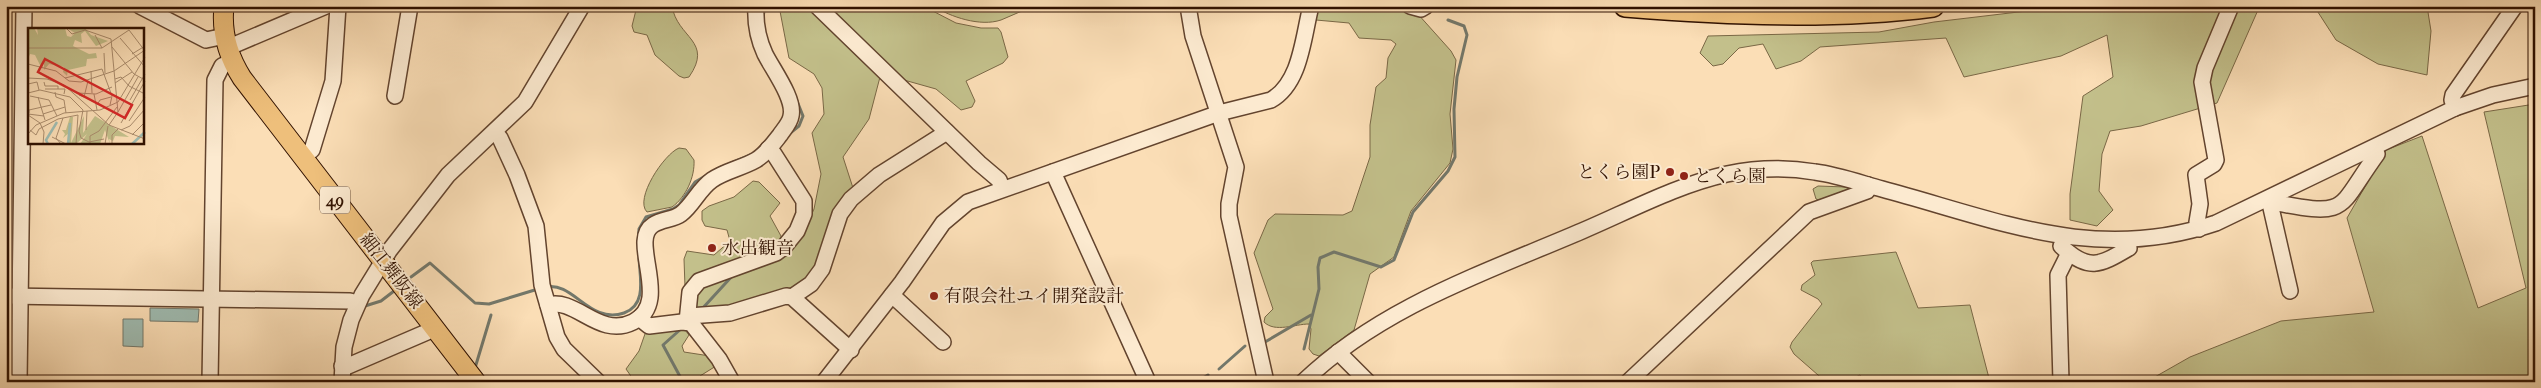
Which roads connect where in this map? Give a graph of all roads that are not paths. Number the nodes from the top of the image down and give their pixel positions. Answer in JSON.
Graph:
{"nodes":[{"id":1,"x":24,"y":6,"type":"edge"},
{"id":2,"x":141,"y":6,"type":"edge"},
{"id":3,"x":224,"y":6,"type":"edge"},
{"id":4,"x":326,"y":6,"type":"edge"},
{"id":5,"x":338,"y":6,"type":"edge"},
{"id":6,"x":410,"y":6,"type":"edge"},
{"id":7,"x":582,"y":6,"type":"edge"},
{"id":8,"x":756,"y":6,"type":"edge"},
{"id":9,"x":817,"y":6,"type":"edge"},
{"id":10,"x":1188,"y":6,"type":"edge"},
{"id":11,"x":1311,"y":6,"type":"edge"},
{"id":12,"x":1410,"y":6,"type":"edge"},
{"id":13,"x":1426,"y":6,"type":"edge"},
{"id":14,"x":1625,"y":6,"type":"edge"},
{"id":15,"x":1933,"y":6,"type":"edge"},
{"id":16,"x":2231,"y":6,"type":"edge"},
{"id":17,"x":2515,"y":6,"type":"edge"},
{"id":18,"x":228,"y":48,"type":"junction"},
{"id":19,"x":2535,"y":86,"type":"edge"},
{"id":20,"x":395,"y":96,"type":"dead end"},
{"id":21,"x":2456,"y":108,"type":"junction"},
{"id":22,"x":1219,"y":113,"type":"junction"},
{"id":23,"x":495,"y":132,"type":"junction"},
{"id":24,"x":947,"y":132,"type":"junction"},
{"id":25,"x":2374,"y":148,"type":"junction"},
{"id":26,"x":768,"y":149,"type":"junction"},
{"id":27,"x":302,"y":157,"type":"junction"},
{"id":28,"x":1053,"y":172,"type":"junction"},
{"id":29,"x":1868,"y":185,"type":"junction"},
{"id":30,"x":1002,"y":188,"type":"junction"},
{"id":31,"x":2271,"y":202,"type":"junction"},
{"id":32,"x":2199,"y":229,"type":"junction"},
{"id":33,"x":2059,"y":236,"type":"junction"},
{"id":34,"x":2128,"y":241,"type":"junction"},
{"id":35,"x":2069,"y":253,"type":"junction"},
{"id":36,"x":383,"y":262,"type":"junction"},
{"id":37,"x":2290,"y":291,"type":"dead end"},
{"id":38,"x":892,"y":295,"type":"junction"},
{"id":39,"x":13,"y":296,"type":"edge"},
{"id":40,"x":792,"y":297,"type":"junction"},
{"id":41,"x":212,"y":299,"type":"junction"},
{"id":42,"x":357,"y":304,"type":"junction"},
{"id":43,"x":548,"y":305,"type":"junction"},
{"id":44,"x":639,"y":318,"type":"junction"},
{"id":45,"x":688,"y":319,"type":"junction"},
{"id":46,"x":434,"y":327,"type":"junction"},
{"id":47,"x":943,"y":342,"type":"dead end"},
{"id":48,"x":851,"y":350,"type":"junction"},
{"id":49,"x":1338,"y":352,"type":"junction"},
{"id":50,"x":342,"y":366,"type":"junction"},
{"id":51,"x":834,"y":378,"type":"edge"},
{"id":52,"x":1358,"y":378,"type":"edge"},
{"id":53,"x":19,"y":382,"type":"edge"},
{"id":54,"x":210,"y":382,"type":"edge"},
{"id":55,"x":342,"y":382,"type":"edge"},
{"id":56,"x":476,"y":382,"type":"edge"},
{"id":57,"x":598,"y":382,"type":"edge"},
{"id":58,"x":732,"y":382,"type":"edge"},
{"id":59,"x":1148,"y":382,"type":"edge"},
{"id":60,"x":1266,"y":382,"type":"edge"},
{"id":61,"x":1303,"y":382,"type":"edge"},
{"id":62,"x":1628,"y":382,"type":"edge"},
{"id":63,"x":2061,"y":382,"type":"edge"}],
"edges":[{"from":1,"to":39,"type":"street"},
{"from":2,"to":18,"type":"street"},
{"from":3,"to":18,"type":"main road","name":"細江舞阪線","number":"49"},
{"from":4,"to":18,"type":"street"},
{"from":5,"to":27,"type":"street"},
{"from":6,"to":20,"type":"street"},
{"from":7,"to":23,"type":"street"},
{"from":8,"to":26,"type":"street"},
{"from":9,"to":24,"type":"street"},
{"from":10,"to":22,"type":"street"},
{"from":11,"to":22,"type":"street"},
{"from":12,"to":13,"type":"street"},
{"from":14,"to":15,"type":"highway"},
{"from":16,"to":32,"type":"street"},
{"from":17,"to":21,"type":"street"},
{"from":18,"to":27,"type":"main road","name":"細江舞阪線","number":"49"},
{"from":18,"to":41,"type":"street"},
{"from":19,"to":21,"type":"street"},
{"from":21,"to":25,"type":"street"},
{"from":22,"to":28,"type":"street"},
{"from":22,"to":60,"type":"street"},
{"from":23,"to":36,"type":"street"},
{"from":23,"to":43,"type":"street"},
{"from":24,"to":30,"type":"street"},
{"from":24,"to":40,"type":"street"},
{"from":25,"to":31,"type":"street"},
{"from":25,"to":31,"type":"street"},
{"from":26,"to":44,"type":"street"},
{"from":26,"to":45,"type":"street"},
{"from":27,"to":36,"type":"main road","name":"細江舞阪線","number":"49"},
{"from":28,"to":30,"type":"street"},
{"from":28,"to":59,"type":"street"},
{"from":29,"to":33,"type":"street"},
{"from":29,"to":49,"type":"street"},
{"from":29,"to":62,"type":"street"},
{"from":30,"to":38,"type":"street"},
{"from":31,"to":32,"type":"street"},
{"from":31,"to":37,"type":"street"},
{"from":32,"to":34,"type":"street"},
{"from":33,"to":34,"type":"street"},
{"from":33,"to":35,"type":"street"},
{"from":34,"to":35,"type":"street"},
{"from":35,"to":63,"type":"street"},
{"from":36,"to":42,"type":"street"},
{"from":36,"to":46,"type":"main road","name":"細江舞阪線","number":"49"},
{"from":38,"to":47,"type":"street"},
{"from":38,"to":48,"type":"street"},
{"from":39,"to":41,"type":"street"},
{"from":39,"to":53,"type":"street"},
{"from":40,"to":45,"type":"street"},
{"from":40,"to":48,"type":"street"},
{"from":41,"to":42,"type":"street"},
{"from":41,"to":54,"type":"street"},
{"from":42,"to":50,"type":"street"},
{"from":43,"to":44,"type":"street"},
{"from":43,"to":57,"type":"street"},
{"from":44,"to":45,"type":"street"},
{"from":45,"to":58,"type":"street"},
{"from":46,"to":50,"type":"street"},
{"from":46,"to":56,"type":"main road","name":"細江舞阪線","number":"49"},
{"from":48,"to":51,"type":"street"},
{"from":49,"to":52,"type":"street"},
{"from":49,"to":61,"type":"street"},
{"from":50,"to":55,"type":"street"}]}
